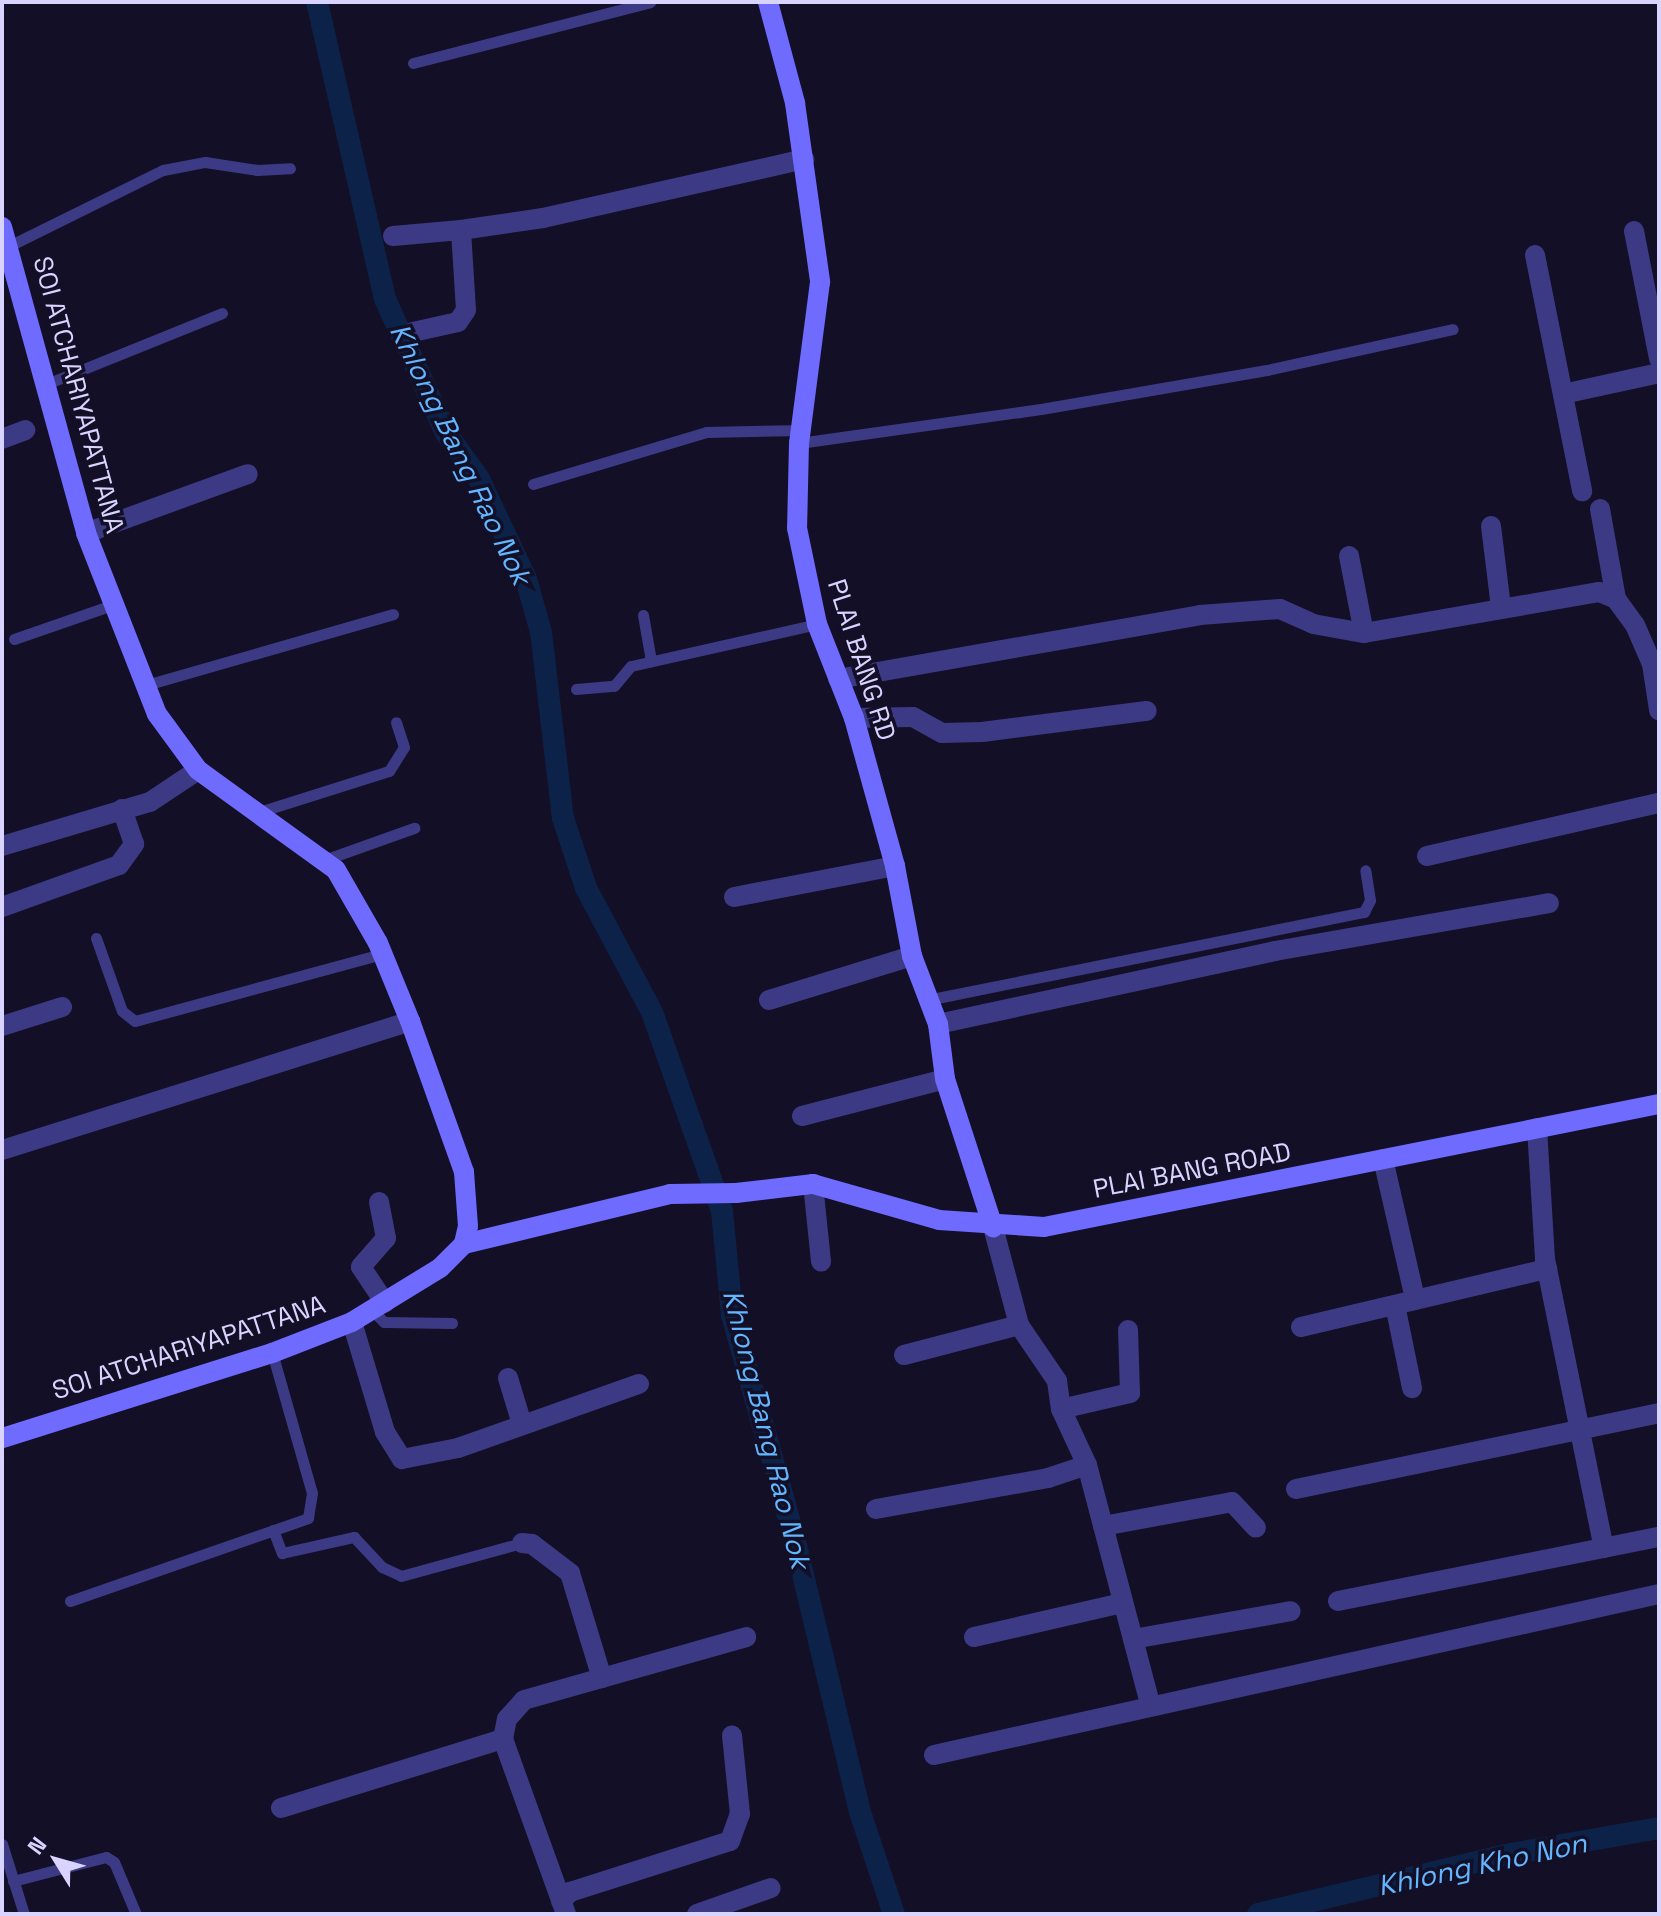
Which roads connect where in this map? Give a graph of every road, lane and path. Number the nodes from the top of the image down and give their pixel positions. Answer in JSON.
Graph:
{"nodes":[{"id":1,"x":650,"y":2,"type":"edge"},
{"id":2,"x":768,"y":2,"type":"edge"},
{"id":3,"x":413,"y":63,"type":"dead end"},
{"id":4,"x":804,"y":159,"type":"junction"},
{"id":5,"x":290,"y":168,"type":"dead end"},
{"id":6,"x":461,"y":230,"type":"junction"},
{"id":7,"x":1634,"y":231,"type":"dead end"},
{"id":8,"x":5,"y":236,"type":"edge"},
{"id":9,"x":393,"y":236,"type":"dead end"},
{"id":10,"x":1535,"y":255,"type":"dead end"},
{"id":11,"x":222,"y":313,"type":"dead end"},
{"id":12,"x":1453,"y":329,"type":"dead end"},
{"id":13,"x":413,"y":332,"type":"dead end"},
{"id":14,"x":1659,"y":359,"type":"edge"},
{"id":15,"x":1659,"y":373,"type":"edge"},
{"id":16,"x":44,"y":385,"type":"junction"},
{"id":17,"x":1563,"y":394,"type":"junction"},
{"id":18,"x":25,"y":430,"type":"dead end"},
{"id":19,"x":801,"y":437,"type":"junction"},
{"id":20,"x":2,"y":439,"type":"edge"},
{"id":21,"x":248,"y":474,"type":"dead end"},
{"id":22,"x":533,"y":484,"type":"dead end"},
{"id":23,"x":1582,"y":491,"type":"dead end"},
{"id":24,"x":1600,"y":509,"type":"dead end"},
{"id":25,"x":1491,"y":526,"type":"dead end"},
{"id":26,"x":86,"y":533,"type":"junction"},
{"id":27,"x":1349,"y":556,"type":"dead end"},
{"id":28,"x":1616,"y":599,"type":"junction"},
{"id":29,"x":115,"y":604,"type":"junction"},
{"id":30,"x":1501,"y":608,"type":"junction"},
{"id":31,"x":393,"y":614,"type":"dead end"},
{"id":32,"x":643,"y":615,"type":"dead end"},
{"id":33,"x":817,"y":624,"type":"junction"},
{"id":34,"x":1364,"y":633,"type":"junction"},
{"id":35,"x":14,"y":639,"type":"dead end"},
{"id":36,"x":651,"y":661,"type":"junction"},
{"id":37,"x":838,"y":679,"type":"junction"},
{"id":38,"x":146,"y":685,"type":"junction"},
{"id":39,"x":1657,"y":687,"type":"edge"},
{"id":40,"x":576,"y":689,"type":"dead end"},
{"id":41,"x":1659,"y":710,"type":"edge"},
{"id":42,"x":1147,"y":711,"type":"dead end"},
{"id":43,"x":854,"y":718,"type":"junction"},
{"id":44,"x":396,"y":722,"type":"dead end"},
{"id":45,"x":198,"y":770,"type":"junction"},
{"id":46,"x":1659,"y":803,"type":"edge"},
{"id":47,"x":122,"y":809,"type":"junction"},
{"id":48,"x":259,"y":812,"type":"junction"},
{"id":49,"x":414,"y":828,"type":"dead end"},
{"id":50,"x":2,"y":846,"type":"edge"},
{"id":51,"x":1427,"y":856,"type":"dead end"},
{"id":52,"x":324,"y":860,"type":"junction"},
{"id":53,"x":895,"y":866,"type":"junction"},
{"id":54,"x":1365,"y":870,"type":"dead end"},
{"id":55,"x":734,"y":897,"type":"dead end"},
{"id":56,"x":1549,"y":903,"type":"dead end"},
{"id":57,"x":2,"y":907,"type":"edge"},
{"id":58,"x":96,"y":938,"type":"dead end"},
{"id":59,"x":382,"y":954,"type":"junction"},
{"id":60,"x":912,"y":956,"type":"junction"},
{"id":61,"x":932,"y":999,"type":"junction"},
{"id":62,"x":769,"y":1000,"type":"dead end"},
{"id":63,"x":62,"y":1007,"type":"dead end"},
{"id":64,"x":410,"y":1021,"type":"junction"},
{"id":65,"x":938,"y":1024,"type":"junction"},
{"id":66,"x":2,"y":1026,"type":"edge"},
{"id":67,"x":945,"y":1079,"type":"junction"},
{"id":68,"x":1659,"y":1104,"type":"edge"},
{"id":69,"x":802,"y":1116,"type":"dead end"},
{"id":70,"x":1537,"y":1128,"type":"junction"},
{"id":71,"x":2,"y":1150,"type":"edge"},
{"id":72,"x":1383,"y":1159,"type":"junction"},
{"id":73,"x":813,"y":1184,"type":"junction"},
{"id":74,"x":379,"y":1202,"type":"dead end"},
{"id":75,"x":993,"y":1227,"type":"junction"},
{"id":76,"x":464,"y":1244,"type":"junction"},
{"id":77,"x":821,"y":1262,"type":"dead end"},
{"id":78,"x":1547,"y":1269,"type":"junction"},
{"id":79,"x":1415,"y":1299,"type":"junction"},
{"id":80,"x":1395,"y":1305,"type":"junction"},
{"id":81,"x":379,"y":1306,"type":"junction"},
{"id":82,"x":352,"y":1322,"type":"junction"},
{"id":83,"x":452,"y":1323,"type":"dead end"},
{"id":84,"x":1019,"y":1325,"type":"junction"},
{"id":85,"x":1301,"y":1327,"type":"dead end"},
{"id":86,"x":1128,"y":1330,"type":"dead end"},
{"id":87,"x":272,"y":1353,"type":"junction"},
{"id":88,"x":904,"y":1355,"type":"dead end"},
{"id":89,"x":508,"y":1378,"type":"dead end"},
{"id":90,"x":639,"y":1384,"type":"dead end"},
{"id":91,"x":1412,"y":1388,"type":"dead end"},
{"id":92,"x":1061,"y":1409,"type":"junction"},
{"id":93,"x":1659,"y":1413,"type":"edge"},
{"id":94,"x":522,"y":1424,"type":"junction"},
{"id":95,"x":1580,"y":1428,"type":"junction"},
{"id":96,"x":2,"y":1438,"type":"edge"},
{"id":97,"x":1087,"y":1465,"type":"junction"},
{"id":98,"x":1296,"y":1489,"type":"dead end"},
{"id":99,"x":876,"y":1509,"type":"dead end"},
{"id":100,"x":1103,"y":1526,"type":"junction"},
{"id":101,"x":1256,"y":1528,"type":"dead end"},
{"id":102,"x":273,"y":1530,"type":"junction"},
{"id":103,"x":1659,"y":1537,"type":"edge"},
{"id":104,"x":522,"y":1543,"type":"joint"},
{"id":105,"x":1604,"y":1548,"type":"junction"},
{"id":106,"x":1659,"y":1594,"type":"edge"},
{"id":107,"x":70,"y":1601,"type":"dead end"},
{"id":108,"x":1338,"y":1601,"type":"dead end"},
{"id":109,"x":1123,"y":1603,"type":"junction"},
{"id":110,"x":1291,"y":1611,"type":"dead end"},
{"id":111,"x":746,"y":1637,"type":"dead end"},
{"id":112,"x":974,"y":1637,"type":"dead end"},
{"id":113,"x":1133,"y":1639,"type":"junction"},
{"id":114,"x":602,"y":1678,"type":"junction"},
{"id":115,"x":1150,"y":1703,"type":"junction"},
{"id":116,"x":732,"y":1735,"type":"dead end"},
{"id":117,"x":503,"y":1739,"type":"junction"},
{"id":118,"x":934,"y":1755,"type":"dead end"},
{"id":119,"x":281,"y":1808,"type":"dead end"},
{"id":120,"x":2,"y":1844,"type":"edge"},
{"id":121,"x":13,"y":1881,"type":"junction"},
{"id":122,"x":771,"y":1888,"type":"dead end"},
{"id":123,"x":563,"y":1908,"type":"edge"},
{"id":124,"x":24,"y":1914,"type":"edge"},
{"id":125,"x":136,"y":1914,"type":"edge"},
{"id":126,"x":697,"y":1914,"type":"edge"}],
"edges":[{"from":1,"to":3,"type":"lane"},
{"from":2,"to":4,"type":"street","name":"PLAI BANG RD"},
{"from":4,"to":6,"type":"street"},
{"from":4,"to":19,"type":"street","name":"PLAI BANG RD"},
{"from":5,"to":8,"type":"lane"},
{"from":6,"to":9,"type":"street"},
{"from":6,"to":13,"type":"street"},
{"from":7,"to":14,"type":"street"},
{"from":8,"to":16,"type":"street","name":"SOI ATCHARIYAPATTANA"},
{"from":10,"to":17,"type":"street"},
{"from":11,"to":16,"type":"lane"},
{"from":12,"to":19,"type":"lane"},
{"from":15,"to":17,"type":"street"},
{"from":16,"to":26,"type":"street","name":"SOI ATCHARIYAPATTANA"},
{"from":17,"to":23,"type":"street"},
{"from":18,"to":20,"type":"street"},
{"from":19,"to":22,"type":"lane"},
{"from":19,"to":33,"type":"street","name":"PLAI BANG RD"},
{"from":21,"to":26,"type":"street"},
{"from":24,"to":28,"type":"street"},
{"from":25,"to":30,"type":"street"},
{"from":26,"to":29,"type":"street","name":"SOI ATCHARIYAPATTANA"},
{"from":27,"to":34,"type":"street"},
{"from":28,"to":30,"type":"street"},
{"from":28,"to":39,"type":"street"},
{"from":29,"to":35,"type":"lane"},
{"from":29,"to":38,"type":"street","name":"SOI ATCHARIYAPATTANA"},
{"from":30,"to":34,"type":"street"},
{"from":31,"to":38,"type":"lane"},
{"from":32,"to":36,"type":"lane"},
{"from":33,"to":36,"type":"lane"},
{"from":33,"to":37,"type":"street","name":"PLAI BANG RD"},
{"from":34,"to":37,"type":"street"},
{"from":36,"to":40,"type":"lane"},
{"from":37,"to":43,"type":"street","name":"PLAI BANG RD"},
{"from":38,"to":45,"type":"street","name":"SOI ATCHARIYAPATTANA"},
{"from":39,"to":41,"type":"street"},
{"from":42,"to":43,"type":"street"},
{"from":43,"to":53,"type":"street","name":"PLAI BANG RD"},
{"from":44,"to":48,"type":"lane"},
{"from":45,"to":47,"type":"street"},
{"from":45,"to":48,"type":"street","name":"SOI ATCHARIYAPATTANA"},
{"from":46,"to":51,"type":"street"},
{"from":47,"to":50,"type":"street"},
{"from":47,"to":57,"type":"street"},
{"from":48,"to":52,"type":"street","name":"SOI ATCHARIYAPATTANA"},
{"from":49,"to":52,"type":"lane"},
{"from":52,"to":59,"type":"street","name":"SOI ATCHARIYAPATTANA"},
{"from":53,"to":55,"type":"street"},
{"from":53,"to":60,"type":"street","name":"PLAI BANG RD"},
{"from":54,"to":61,"type":"lane"},
{"from":56,"to":65,"type":"street"},
{"from":58,"to":59,"type":"lane"},
{"from":59,"to":64,"type":"street","name":"SOI ATCHARIYAPATTANA"},
{"from":60,"to":61,"type":"street","name":"PLAI BANG RD"},
{"from":60,"to":62,"type":"street"},
{"from":61,"to":65,"type":"street","name":"PLAI BANG RD"},
{"from":63,"to":66,"type":"street"},
{"from":64,"to":71,"type":"street"},
{"from":64,"to":76,"type":"street","name":"SOI ATCHARIYAPATTANA"},
{"from":65,"to":67,"type":"street","name":"PLAI BANG RD"},
{"from":67,"to":69,"type":"street"},
{"from":67,"to":75,"type":"street","name":"PLAI BANG RD"},
{"from":68,"to":70,"type":"street","name":"PLAI BANG ROAD"},
{"from":70,"to":72,"type":"street","name":"PLAI BANG ROAD"},
{"from":70,"to":78,"type":"street"},
{"from":72,"to":75,"type":"street","name":"PLAI BANG ROAD"},
{"from":72,"to":79,"type":"street"},
{"from":73,"to":75,"type":"street","name":"PLAI BANG ROAD"},
{"from":73,"to":76,"type":"street","name":"PLAI BANG ROAD"},
{"from":73,"to":77,"type":"street"},
{"from":74,"to":81,"type":"street"},
{"from":75,"to":84,"type":"street"},
{"from":76,"to":81,"type":"street","name":"SOI ATCHARIYAPATTANA"},
{"from":78,"to":79,"type":"street"},
{"from":78,"to":95,"type":"street"},
{"from":79,"to":80,"type":"street"},
{"from":80,"to":85,"type":"street"},
{"from":80,"to":91,"type":"street"},
{"from":81,"to":82,"type":"street","name":"SOI ATCHARIYAPATTANA"},
{"from":81,"to":83,"type":"lane"},
{"from":82,"to":87,"type":"street","name":"SOI ATCHARIYAPATTANA"},
{"from":82,"to":94,"type":"street"},
{"from":84,"to":88,"type":"street"},
{"from":84,"to":92,"type":"street"},
{"from":86,"to":92,"type":"street"},
{"from":87,"to":96,"type":"street","name":"SOI ATCHARIYAPATTANA"},
{"from":87,"to":102,"type":"lane"},
{"from":89,"to":94,"type":"street"},
{"from":90,"to":94,"type":"street"},
{"from":92,"to":97,"type":"street"},
{"from":93,"to":95,"type":"street"},
{"from":95,"to":98,"type":"street"},
{"from":95,"to":105,"type":"street"},
{"from":97,"to":99,"type":"street"},
{"from":97,"to":100,"type":"street"},
{"from":100,"to":101,"type":"street"},
{"from":100,"to":109,"type":"street"},
{"from":102,"to":104,"type":"lane"},
{"from":102,"to":107,"type":"lane"},
{"from":103,"to":105,"type":"street"},
{"from":104,"to":114,"type":"street"},
{"from":105,"to":108,"type":"street"},
{"from":106,"to":115,"type":"street"},
{"from":109,"to":112,"type":"street"},
{"from":109,"to":113,"type":"street"},
{"from":110,"to":113,"type":"street"},
{"from":111,"to":114,"type":"street"},
{"from":113,"to":115,"type":"street"},
{"from":114,"to":117,"type":"street"},
{"from":115,"to":118,"type":"street"},
{"from":116,"to":123,"type":"street"},
{"from":117,"to":119,"type":"street"},
{"from":117,"to":123,"type":"street"},
{"from":120,"to":121,"type":"lane"},
{"from":121,"to":124,"type":"lane"},
{"from":121,"to":125,"type":"lane"},
{"from":122,"to":126,"type":"street"}]}
